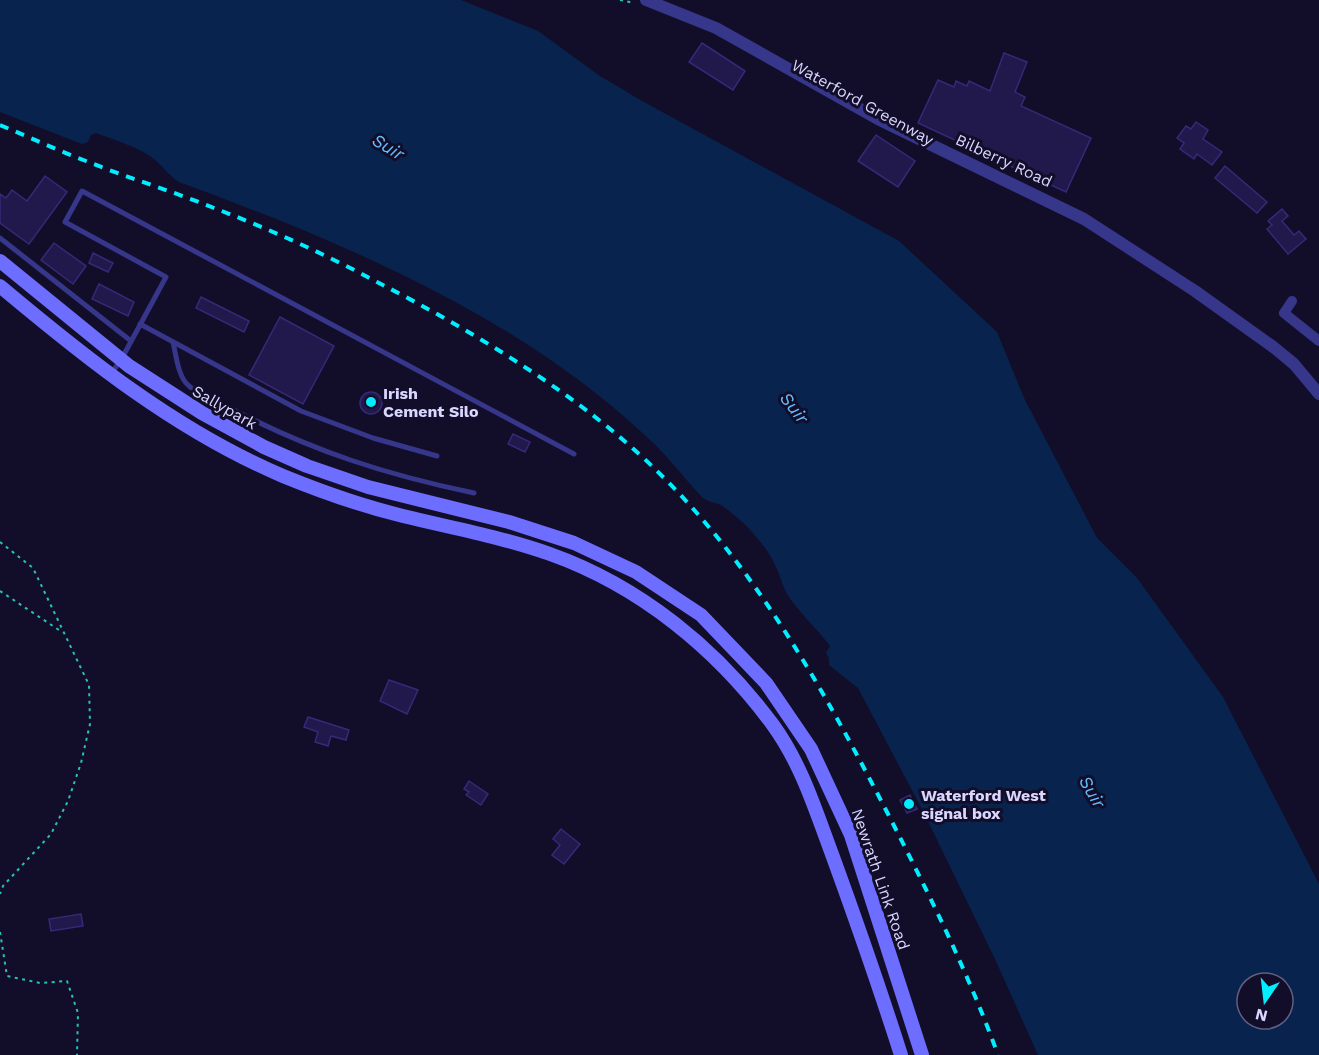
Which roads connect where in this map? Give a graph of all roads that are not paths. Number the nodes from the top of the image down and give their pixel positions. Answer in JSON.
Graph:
{"nodes":[{"id":1,"x":645,"y":3,"type":"edge"},
{"id":2,"x":0,"y":238,"type":"edge"},
{"id":3,"x":0,"y":261,"type":"edge"},
{"id":4,"x":0,"y":286,"type":"edge"},
{"id":5,"x":1292,"y":301,"type":"dead end"},
{"id":6,"x":140,"y":324,"type":"junction"},
{"id":7,"x":1319,"y":341,"type":"edge"},
{"id":8,"x":130,"y":342,"type":"junction"},
{"id":9,"x":173,"y":342,"type":"junction"},
{"id":10,"x":121,"y":360,"type":"junction"},
{"id":11,"x":110,"y":375,"type":"junction"},
{"id":12,"x":1319,"y":394,"type":"edge"},
{"id":13,"x":574,"y":454,"type":"dead end"},
{"id":14,"x":437,"y":456,"type":"dead end"},
{"id":15,"x":474,"y":493,"type":"dead end"},
{"id":16,"x":470,"y":513,"type":"joint"},
{"id":17,"x":901,"y":1055,"type":"edge"},
{"id":18,"x":922,"y":1055,"type":"edge"}],
"edges":[{"from":1,"to":12,"type":"street","name":"Bilberry Road"},
{"from":2,"to":8,"type":"lane"},
{"from":3,"to":10,"type":"main road","name":"Sallypark"},
{"from":4,"to":11,"type":"main road"},
{"from":5,"to":7,"type":"street"},
{"from":6,"to":8,"type":"lane"},
{"from":6,"to":9,"type":"lane"},
{"from":6,"to":13,"type":"lane"},
{"from":8,"to":10,"type":"lane"},
{"from":9,"to":14,"type":"lane"},
{"from":9,"to":15,"type":"lane"},
{"from":10,"to":11,"type":"lane"},
{"from":10,"to":16,"type":"main road","name":"Sallypark"},
{"from":11,"to":17,"type":"main road"},
{"from":16,"to":18,"type":"main road","name":"Newrath Link Road"}]}
